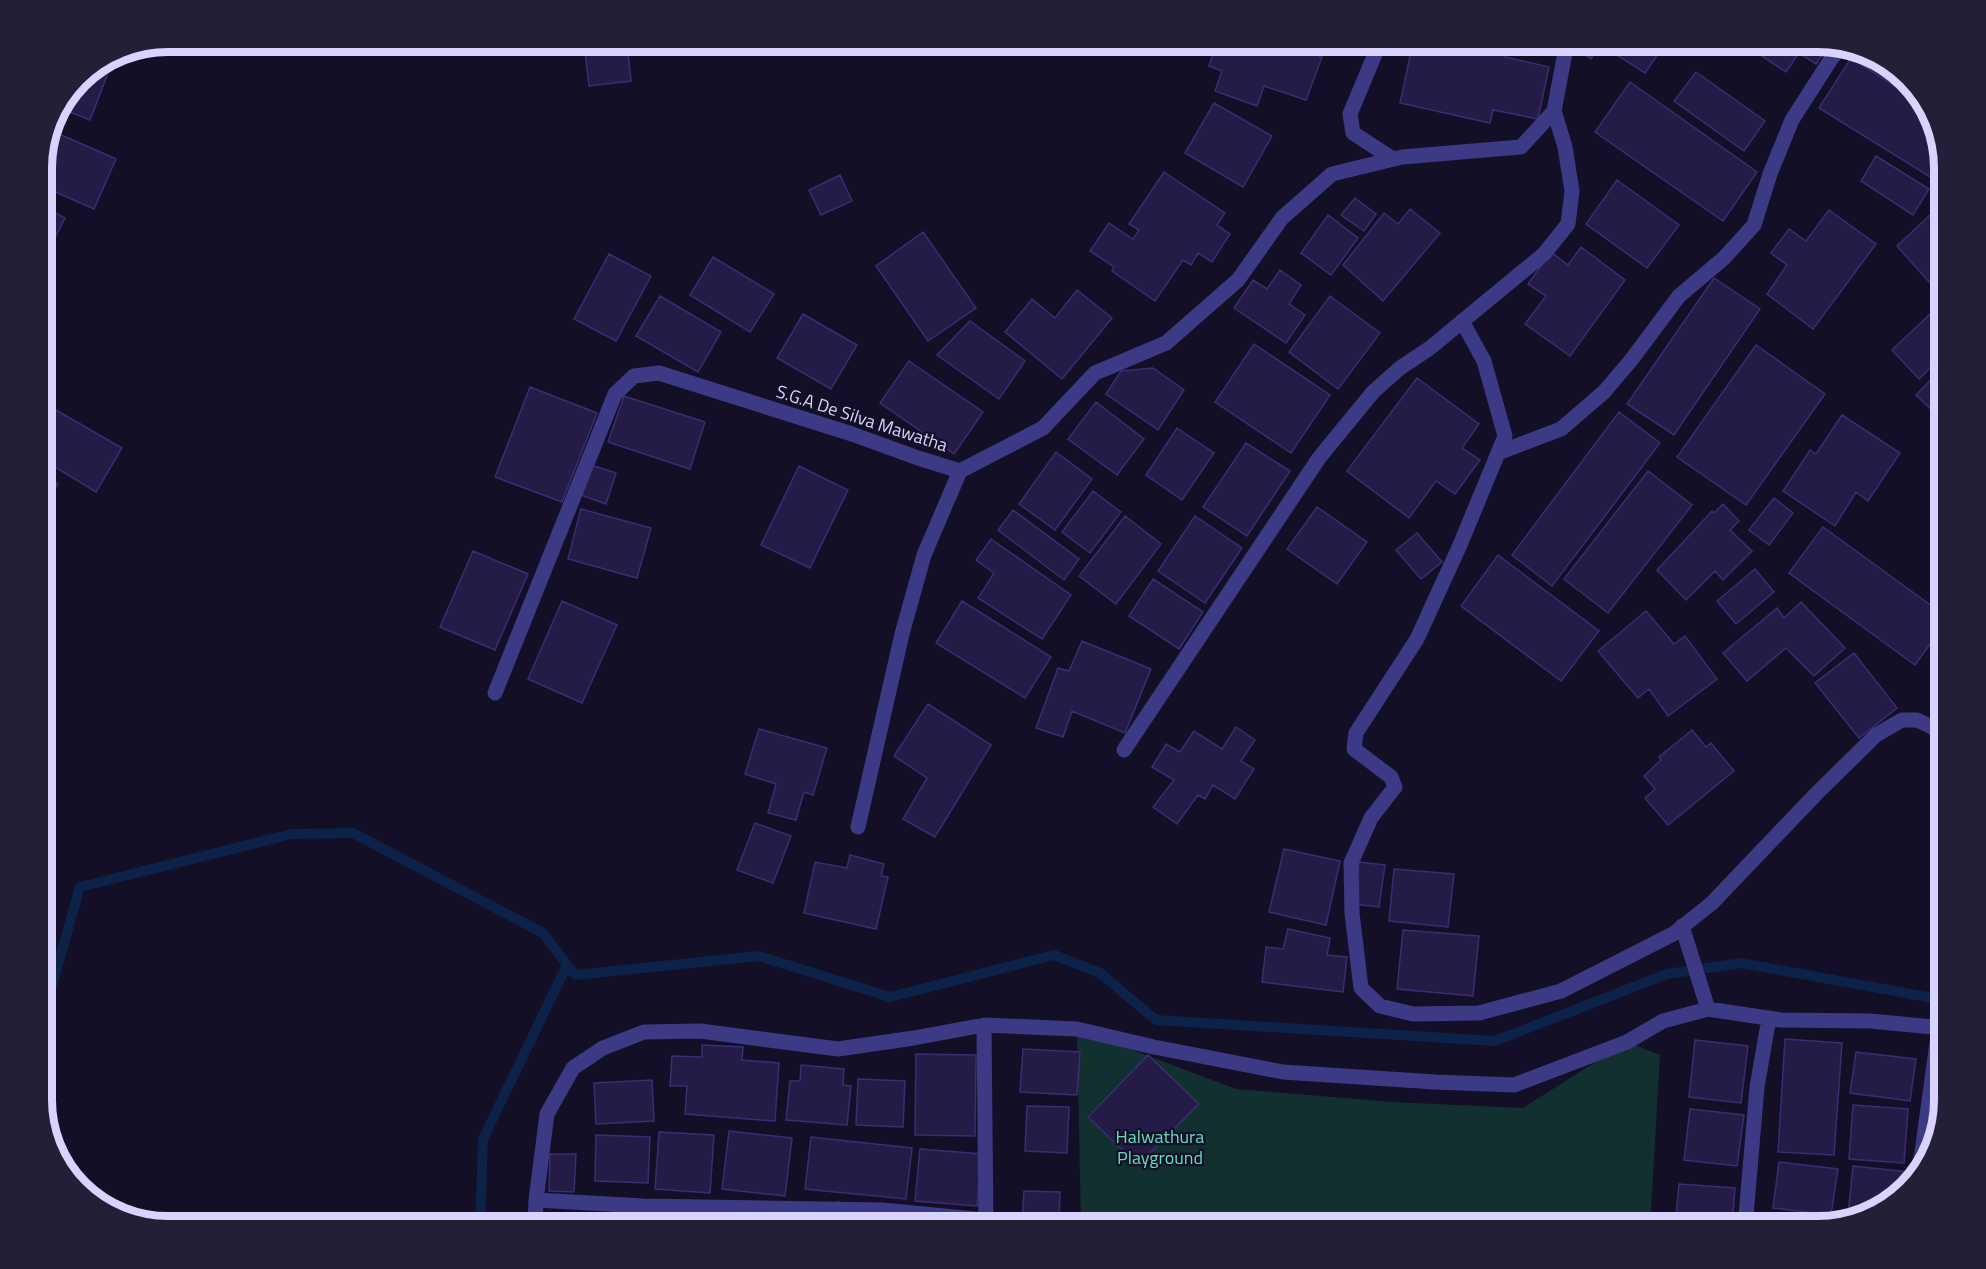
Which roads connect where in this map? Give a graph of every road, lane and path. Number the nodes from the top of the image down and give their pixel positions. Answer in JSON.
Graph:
{"nodes":[{"id":1,"x":1376,"y":52,"type":"edge"},
{"id":2,"x":1565,"y":52,"type":"edge"},
{"id":3,"x":1836,"y":54,"type":"edge"},
{"id":4,"x":1554,"y":111,"type":"junction"},
{"id":5,"x":1393,"y":159,"type":"junction"},
{"id":6,"x":1462,"y":321,"type":"junction"},
{"id":7,"x":1498,"y":453,"type":"junction"},
{"id":8,"x":960,"y":471,"type":"junction"},
{"id":9,"x":495,"y":693,"type":"dead end"},
{"id":10,"x":1934,"y":728,"type":"edge"},
{"id":11,"x":1124,"y":750,"type":"dead end"},
{"id":12,"x":858,"y":827,"type":"dead end"},
{"id":13,"x":1682,"y":926,"type":"junction"},
{"id":14,"x":1708,"y":1009,"type":"junction"},
{"id":15,"x":1769,"y":1018,"type":"junction"},
{"id":16,"x":984,"y":1025,"type":"junction"},
{"id":17,"x":1934,"y":1027,"type":"edge"},
{"id":18,"x":1934,"y":1074,"type":"edge"},
{"id":19,"x":1923,"y":1149,"type":"edge"},
{"id":20,"x":536,"y":1200,"type":"junction"},
{"id":21,"x":839,"y":1209,"type":"junction"},
{"id":22,"x":535,"y":1216,"type":"edge"},
{"id":23,"x":839,"y":1216,"type":"edge"},
{"id":24,"x":927,"y":1216,"type":"edge"},
{"id":25,"x":986,"y":1216,"type":"edge"},
{"id":26,"x":1746,"y":1216,"type":"edge"}],
"edges":[{"from":1,"to":5,"type":"street"},
{"from":2,"to":4,"type":"street"},
{"from":3,"to":7,"type":"street"},
{"from":4,"to":5,"type":"street","name":"S.G.A De Silva Mawatha"},
{"from":4,"to":6,"type":"street"},
{"from":5,"to":8,"type":"street","name":"S.G.A De Silva Mawatha"},
{"from":6,"to":7,"type":"street"},
{"from":6,"to":11,"type":"street"},
{"from":7,"to":13,"type":"street"},
{"from":8,"to":9,"type":"street","name":"S.G.A De Silva Mawatha"},
{"from":8,"to":12,"type":"street"},
{"from":10,"to":13,"type":"street"},
{"from":13,"to":14,"type":"street"},
{"from":14,"to":15,"type":"street"},
{"from":14,"to":16,"type":"street"},
{"from":15,"to":17,"type":"street"},
{"from":15,"to":26,"type":"street"},
{"from":16,"to":20,"type":"street"},
{"from":16,"to":25,"type":"street"},
{"from":18,"to":19,"type":"street"},
{"from":20,"to":21,"type":"street"},
{"from":20,"to":22,"type":"street"},
{"from":21,"to":23,"type":"street"},
{"from":21,"to":24,"type":"street"}]}
